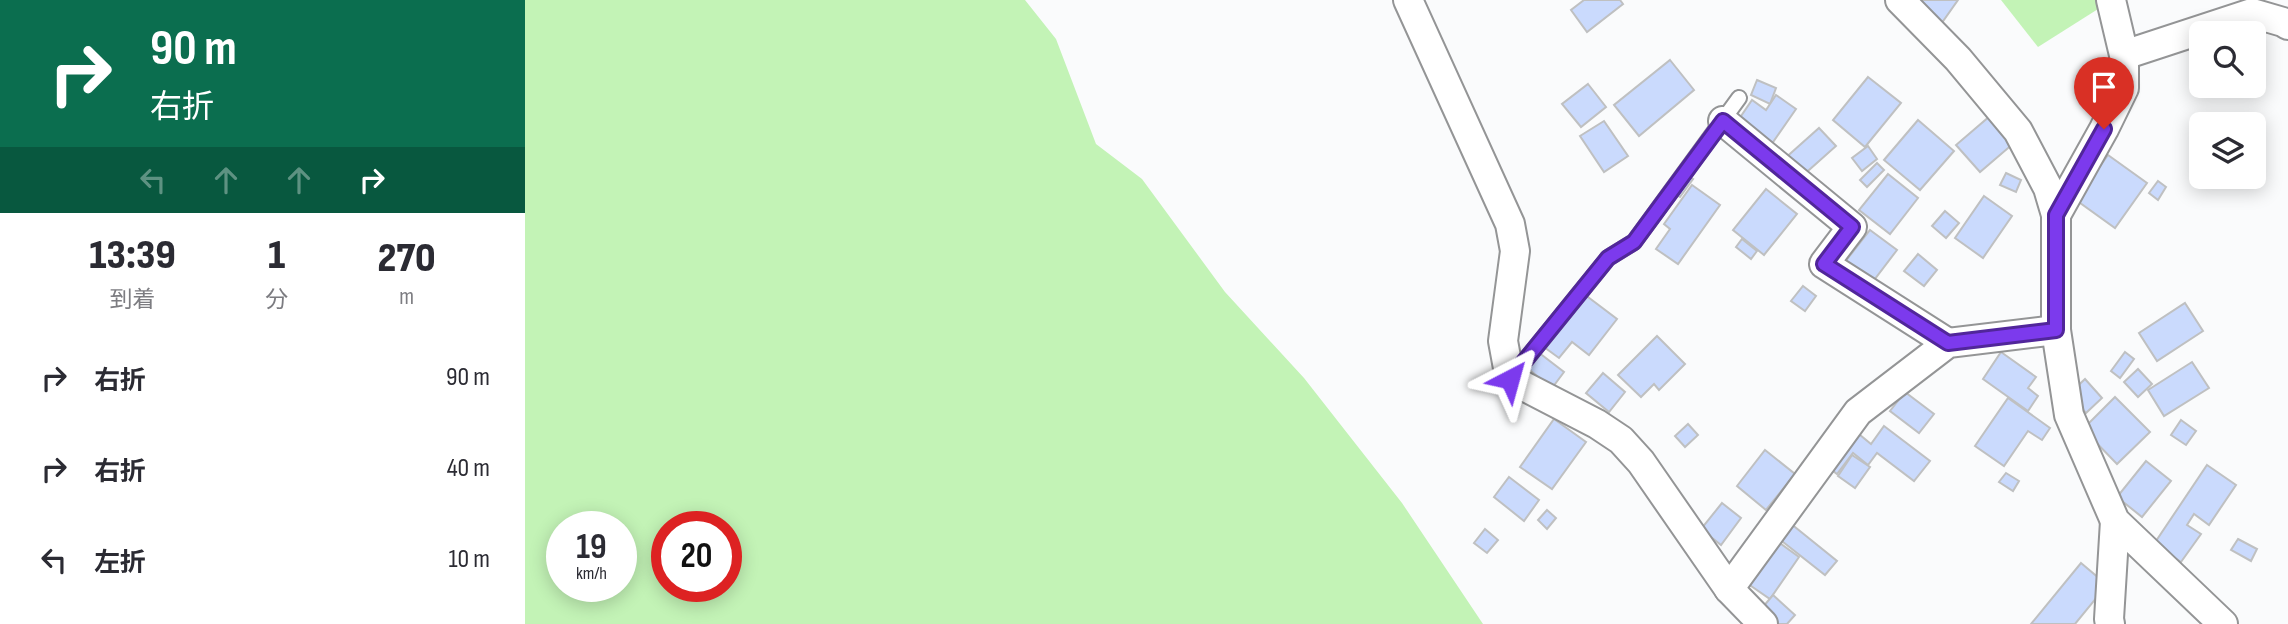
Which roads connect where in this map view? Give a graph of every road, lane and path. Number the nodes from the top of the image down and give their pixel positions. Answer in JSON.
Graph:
{"nodes":[{"id":1,"x":1408,"y":0,"type":"edge"},
{"id":2,"x":1900,"y":0,"type":"edge"},
{"id":3,"x":2111,"y":0,"type":"edge"},
{"id":4,"x":2288,"y":25,"type":"edge"},
{"id":5,"x":2124,"y":55,"type":"junction"},
{"id":6,"x":1739,"y":98,"type":"dead end"},
{"id":7,"x":1723,"y":121,"type":"junction"},
{"id":8,"x":2056,"y":215,"type":"junction"},
{"id":9,"x":2056,"y":330,"type":"junction"},
{"id":10,"x":1948,"y":343,"type":"junction"},
{"id":11,"x":1510,"y":379,"type":"junction"},
{"id":12,"x":2115,"y":521,"type":"junction"},
{"id":13,"x":1729,"y":589,"type":"junction"},
{"id":14,"x":1763,"y":624,"type":"edge"},
{"id":15,"x":2110,"y":624,"type":"edge"},
{"id":16,"x":2223,"y":624,"type":"edge"}],
"edges":[{"from":1,"to":11,"type":"street"},
{"from":2,"to":8,"type":"street"},
{"from":3,"to":5,"type":"street"},
{"from":4,"to":5,"type":"street"},
{"from":5,"to":8,"type":"street"},
{"from":6,"to":7,"type":"lane"},
{"from":7,"to":10,"type":"street"},
{"from":7,"to":11,"type":"lane"},
{"from":8,"to":9,"type":"street"},
{"from":9,"to":10,"type":"street"},
{"from":9,"to":12,"type":"street"},
{"from":10,"to":13,"type":"street"},
{"from":11,"to":13,"type":"street"},
{"from":12,"to":15,"type":"street"},
{"from":12,"to":16,"type":"street"},
{"from":13,"to":14,"type":"street"}]}
